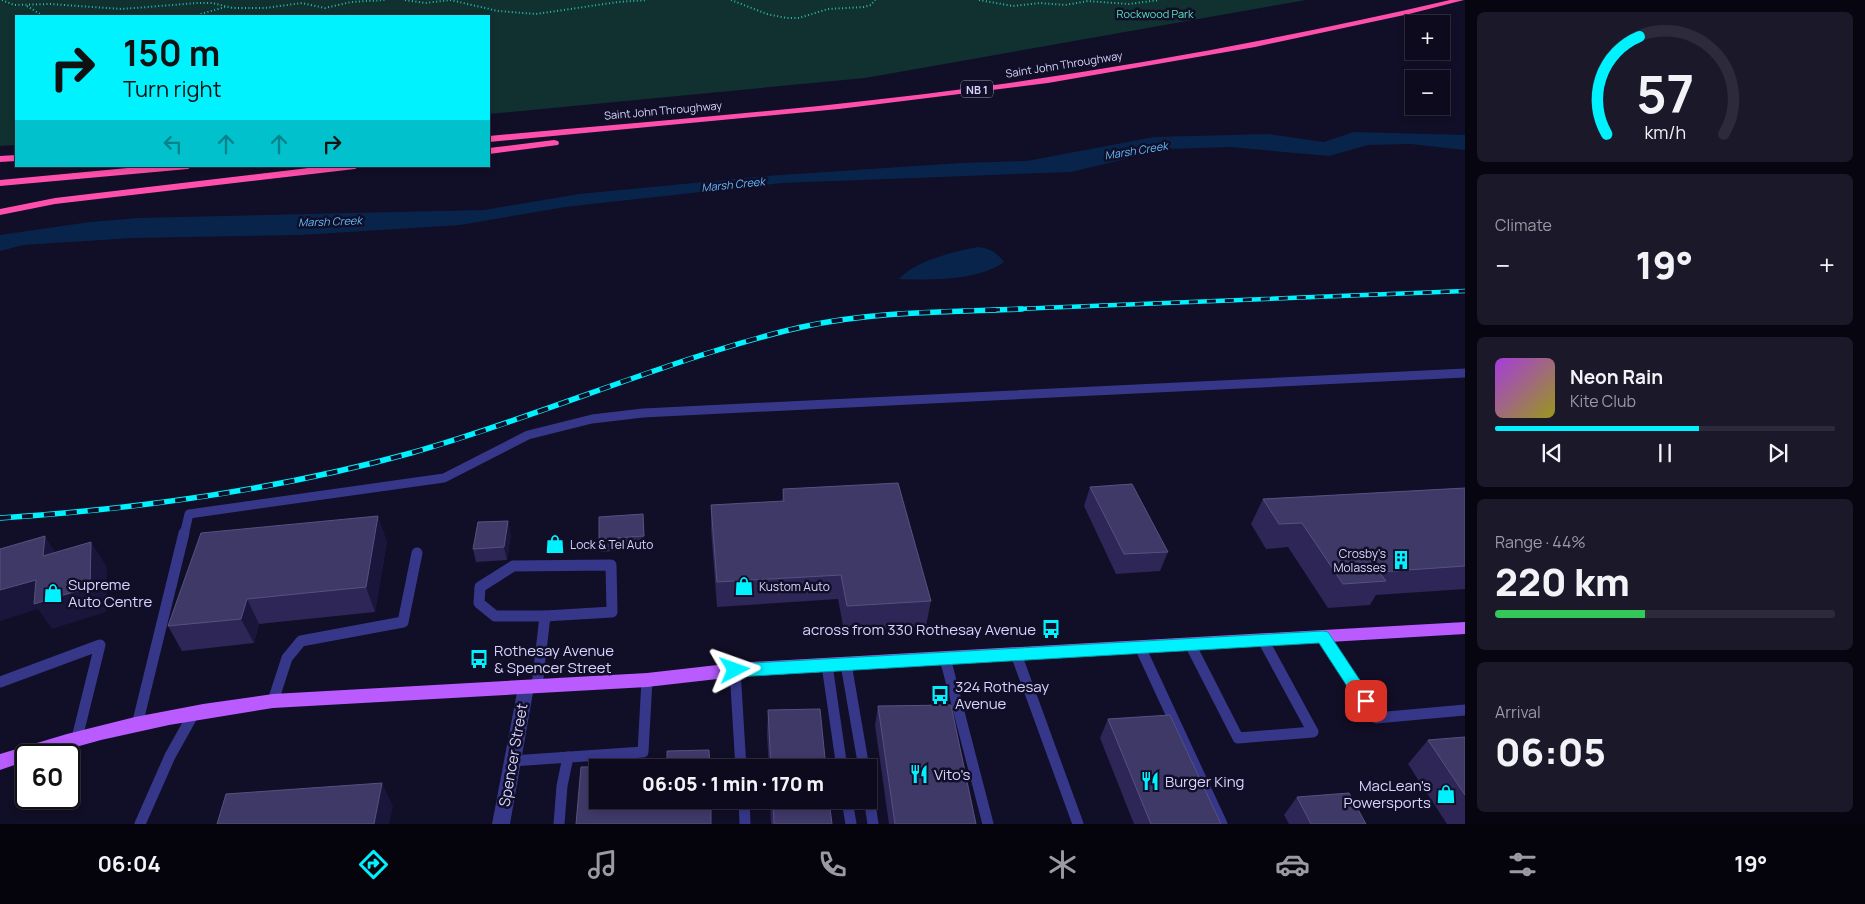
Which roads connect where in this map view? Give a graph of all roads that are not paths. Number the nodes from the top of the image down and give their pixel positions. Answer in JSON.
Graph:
{"nodes":[{"id":1,"x":1426,"y":0,"type":"edge"},
{"id":2,"x":1460,"y":0,"type":"edge"},
{"id":3,"x":1063,"y":67,"type":"dead end"},
{"id":4,"x":1045,"y":70,"type":"dead end"},
{"id":5,"x":1026,"y":73,"type":"dead end"},
{"id":6,"x":810,"y":99,"type":"dead end"},
{"id":7,"x":897,"y":100,"type":"junction"},
{"id":8,"x":490,"y":129,"type":"edge"},
{"id":9,"x":490,"y":139,"type":"edge"},
{"id":10,"x":490,"y":150,"type":"edge"},
{"id":11,"x":15,"y":158,"type":"edge"},
{"id":12,"x":0,"y":159,"type":"edge"},
{"id":13,"x":72,"y":167,"type":"edge"},
{"id":14,"x":177,"y":167,"type":"edge"},
{"id":15,"x":347,"y":167,"type":"edge"},
{"id":16,"x":0,"y":173,"type":"edge"},
{"id":17,"x":0,"y":183,"type":"edge"},
{"id":18,"x":0,"y":212,"type":"edge"},
{"id":19,"x":1465,"y":372,"type":"edge"},
{"id":20,"x":417,"y":553,"type":"dead end"},
{"id":21,"x":545,"y":616,"type":"junction"},
{"id":22,"x":1465,"y":628,"type":"edge"},
{"id":23,"x":1323,"y":637,"type":"junction"},
{"id":24,"x":1263,"y":640,"type":"junction"},
{"id":25,"x":1190,"y":644,"type":"junction"},
{"id":26,"x":1140,"y":647,"type":"junction"},
{"id":27,"x":1016,"y":654,"type":"junction"},
{"id":28,"x":945,"y":658,"type":"junction"},
{"id":29,"x":846,"y":664,"type":"junction"},
{"id":30,"x":827,"y":665,"type":"junction"},
{"id":31,"x":735,"y":670,"type":"junction"},
{"id":32,"x":647,"y":680,"type":"junction"},
{"id":33,"x":0,"y":682,"type":"edge"},
{"id":34,"x":531,"y":687,"type":"junction"},
{"id":35,"x":272,"y":701,"type":"junction"},
{"id":36,"x":1465,"y":710,"type":"edge"},
{"id":37,"x":194,"y":713,"type":"junction"},
{"id":38,"x":137,"y":725,"type":"junction"},
{"id":39,"x":77,"y":738,"type":"junction"},
{"id":40,"x":568,"y":757,"type":"junction"},
{"id":41,"x":740,"y":759,"type":"edge"},
{"id":42,"x":841,"y":759,"type":"edge"},
{"id":43,"x":862,"y":759,"type":"edge"},
{"id":44,"x":512,"y":761,"type":"junction"},
{"id":45,"x":0,"y":762,"type":"edge"},
{"id":46,"x":744,"y":809,"type":"edge"},
{"id":47,"x":848,"y":809,"type":"edge"},
{"id":48,"x":871,"y":809,"type":"edge"},
{"id":49,"x":140,"y":824,"type":"edge"},
{"id":50,"x":500,"y":824,"type":"edge"},
{"id":51,"x":559,"y":824,"type":"edge"},
{"id":52,"x":745,"y":824,"type":"edge"},
{"id":53,"x":850,"y":824,"type":"edge"},
{"id":54,"x":873,"y":824,"type":"edge"},
{"id":55,"x":988,"y":824,"type":"edge"},
{"id":56,"x":1078,"y":824,"type":"edge"},
{"id":57,"x":1222,"y":824,"type":"edge"}],
"edges":[{"from":1,"to":3,"type":"highway","name":"Saint John Throughway"},
{"from":2,"to":7,"type":"highway","name":"Saint John Throughway","number":"NB 1"},
{"from":4,"to":5,"type":"highway","name":"Saint John Throughway"},
{"from":6,"to":8,"type":"highway","name":"Saint John Throughway"},
{"from":7,"to":9,"type":"highway","name":"Saint John Throughway","number":"NB 1"},
{"from":7,"to":10,"type":"highway"},
{"from":11,"to":12,"type":"highway"},
{"from":13,"to":16,"type":"highway"},
{"from":14,"to":17,"type":"highway"},
{"from":15,"to":18,"type":"highway"},
{"from":19,"to":38,"type":"lane"},
{"from":20,"to":35,"type":"lane"},
{"from":21,"to":21,"type":"lane"},
{"from":21,"to":34,"type":"lane"},
{"from":22,"to":23,"type":"main road"},
{"from":23,"to":24,"type":"main road"},
{"from":23,"to":36,"type":"lane"},
{"from":24,"to":25,"type":"main road"},
{"from":24,"to":25,"type":"lane"},
{"from":25,"to":26,"type":"main road"},
{"from":26,"to":27,"type":"main road"},
{"from":26,"to":57,"type":"lane"},
{"from":27,"to":28,"type":"main road"},
{"from":27,"to":56,"type":"lane"},
{"from":28,"to":29,"type":"main road"},
{"from":28,"to":55,"type":"lane"},
{"from":29,"to":30,"type":"main road"},
{"from":29,"to":43,"type":"lane"},
{"from":30,"to":31,"type":"main road"},
{"from":30,"to":42,"type":"lane"},
{"from":31,"to":32,"type":"main road"},
{"from":31,"to":41,"type":"lane"},
{"from":32,"to":34,"type":"main road"},
{"from":32,"to":40,"type":"lane"},
{"from":33,"to":39,"type":"lane"},
{"from":34,"to":35,"type":"main road"},
{"from":34,"to":44,"type":"street","name":"Spencer Street"},
{"from":35,"to":37,"type":"main road"},
{"from":37,"to":38,"type":"main road"},
{"from":37,"to":49,"type":"lane"},
{"from":38,"to":39,"type":"main road"},
{"from":39,"to":45,"type":"main road"},
{"from":40,"to":44,"type":"lane"},
{"from":40,"to":51,"type":"lane"},
{"from":44,"to":50,"type":"street","name":"Spencer Street"},
{"from":46,"to":52,"type":"lane"},
{"from":47,"to":53,"type":"lane"},
{"from":48,"to":54,"type":"lane"}]}
